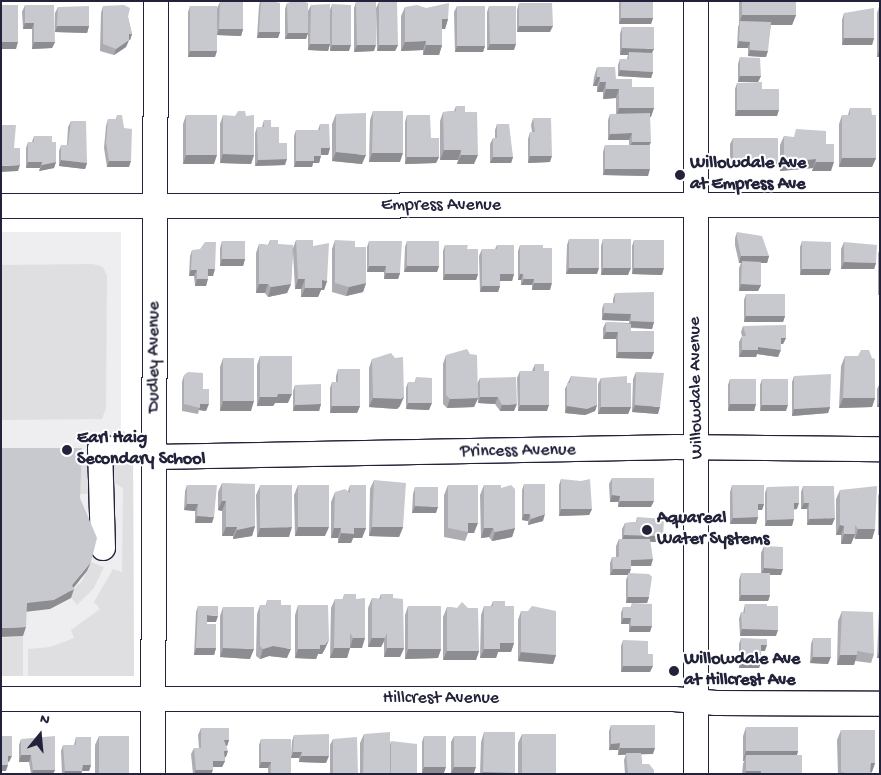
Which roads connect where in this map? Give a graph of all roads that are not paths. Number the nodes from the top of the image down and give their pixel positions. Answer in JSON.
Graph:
{"nodes":[{"id":1,"x":156,"y":1,"type":"edge"},
{"id":2,"x":696,"y":1,"type":"edge"},
{"id":3,"x":880,"y":205,"type":"edge"},
{"id":4,"x":1,"y":206,"type":"edge"},
{"id":5,"x":156,"y":206,"type":"junction"},
{"id":6,"x":695,"y":206,"type":"junction"},
{"id":7,"x":698,"y":448,"type":"junction"},
{"id":8,"x":880,"y":449,"type":"edge"},
{"id":9,"x":155,"y":453,"type":"junction"},
{"id":10,"x":103,"y":548,"type":"dead end"},
{"id":11,"x":154,"y":699,"type":"junction"},
{"id":12,"x":1,"y":700,"type":"edge"},
{"id":13,"x":695,"y":701,"type":"junction"},
{"id":14,"x":880,"y":704,"type":"edge"},
{"id":15,"x":153,"y":774,"type":"edge"},
{"id":16,"x":696,"y":774,"type":"edge"}],
"edges":[{"from":1,"to":5,"type":"street","name":"Dudley Avenue"},
{"from":2,"to":6,"type":"street","name":"Willowdale Avenue"},
{"from":3,"to":6,"type":"street","name":"Empress Avenue"},
{"from":4,"to":5,"type":"street","name":"Empress Avenue"},
{"from":5,"to":6,"type":"street","name":"Empress Avenue"},
{"from":5,"to":9,"type":"street","name":"Dudley Avenue"},
{"from":6,"to":7,"type":"street","name":"Willowdale Avenue"},
{"from":7,"to":8,"type":"street","name":"Princess Avenue"},
{"from":7,"to":9,"type":"street","name":"Princess Avenue"},
{"from":7,"to":13,"type":"street","name":"Willowdale Avenue"},
{"from":9,"to":10,"type":"street","name":"Princess Avenue"},
{"from":9,"to":11,"type":"street","name":"Dudley Avenue"},
{"from":11,"to":12,"type":"street","name":"Hillcrest Avenue"},
{"from":11,"to":13,"type":"street","name":"Hillcrest Avenue"},
{"from":11,"to":15,"type":"street","name":"Dudley Avenue"},
{"from":13,"to":14,"type":"street","name":"Hillcrest Avenue"},
{"from":13,"to":16,"type":"street","name":"Willowdale Avenue"}]}
